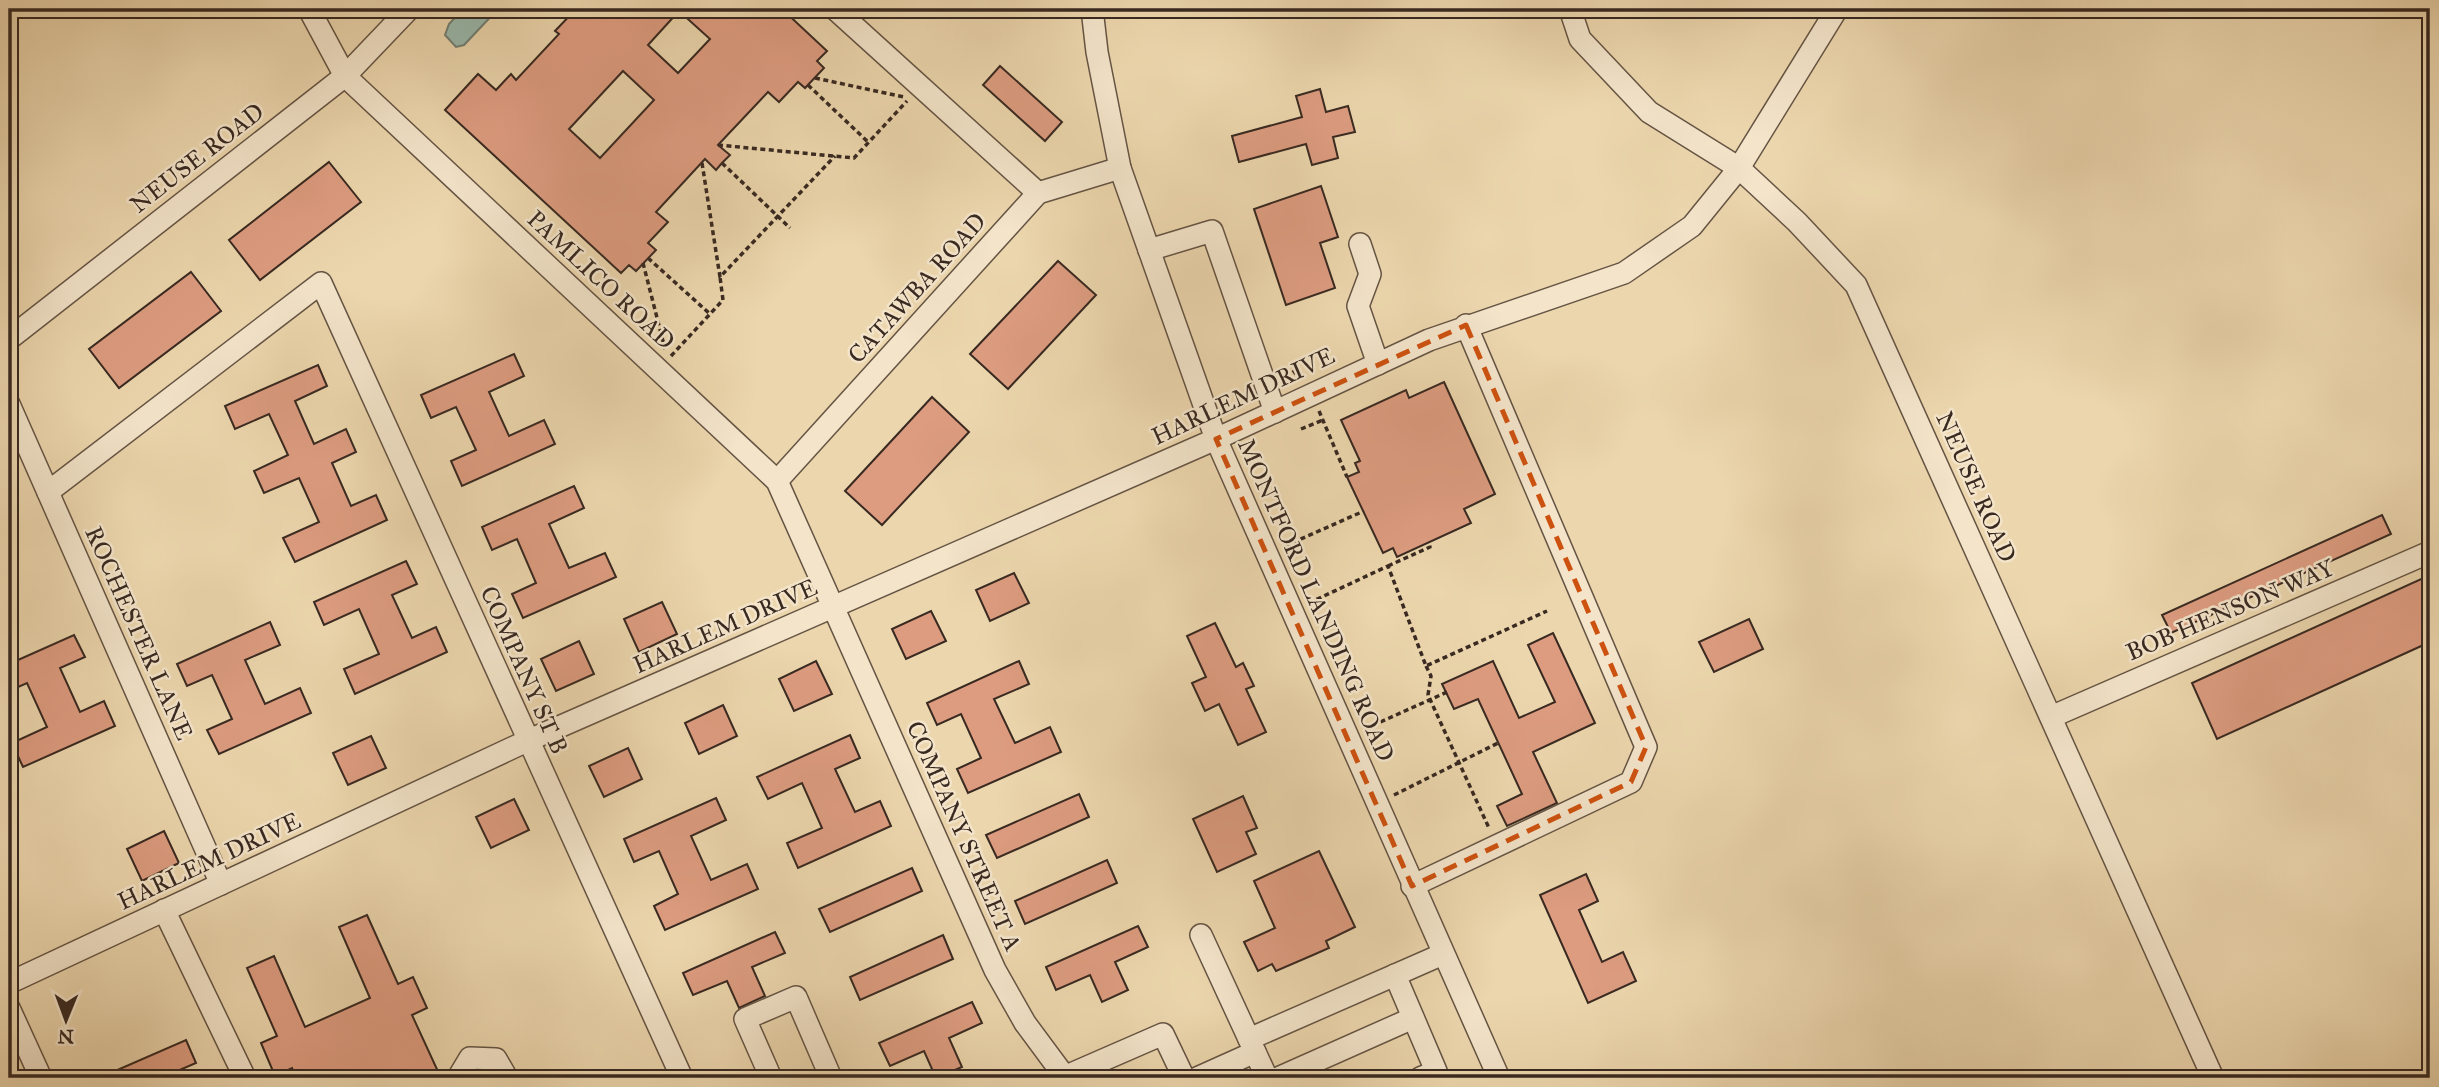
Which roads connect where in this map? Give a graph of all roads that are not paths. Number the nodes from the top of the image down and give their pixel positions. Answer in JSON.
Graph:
{"nodes":[{"id":1,"x":309,"y":9,"type":"edge"},
{"id":2,"x":409,"y":9,"type":"edge"},
{"id":3,"x":835,"y":9,"type":"edge"},
{"id":4,"x":1092,"y":9,"type":"edge"},
{"id":5,"x":1570,"y":9,"type":"edge"},
{"id":6,"x":1837,"y":9,"type":"edge"},
{"id":7,"x":345,"y":76,"type":"junction"},
{"id":8,"x":1740,"y":167,"type":"junction"},
{"id":9,"x":1120,"y":168,"type":"junction"},
{"id":10,"x":1038,"y":193,"type":"junction"},
{"id":11,"x":1360,"y":244,"type":"dead end"},
{"id":12,"x":1149,"y":250,"type":"junction"},
{"id":13,"x":1466,"y":325,"type":"junction"},
{"id":14,"x":9,"y":338,"type":"edge"},
{"id":15,"x":1378,"y":364,"type":"junction"},
{"id":16,"x":9,"y":404,"type":"edge"},
{"id":17,"x":1275,"y":412,"type":"junction"},
{"id":18,"x":1216,"y":439,"type":"junction"},
{"id":19,"x":777,"y":481,"type":"junction"},
{"id":20,"x":48,"y":492,"type":"junction"},
{"id":21,"x":2430,"y":552,"type":"edge"},
{"id":22,"x":832,"y":608,"type":"junction"},
{"id":23,"x":2051,"y":717,"type":"junction"},
{"id":24,"x":527,"y":741,"type":"junction"},
{"id":25,"x":221,"y":884,"type":"junction"},
{"id":26,"x":1412,"y":886,"type":"junction"},
{"id":27,"x":164,"y":910,"type":"junction"},
{"id":28,"x":1201,"y":934,"type":"dead end"},
{"id":29,"x":1443,"y":954,"type":"junction"},
{"id":30,"x":1395,"y":975,"type":"junction"},
{"id":31,"x":9,"y":983,"type":"edge"},
{"id":32,"x":9,"y":1008,"type":"edge"},
{"id":33,"x":1413,"y":1018,"type":"junction"},
{"id":34,"x":1252,"y":1045,"type":"junction"},
{"id":35,"x":1100,"y":1071,"type":"edge"},
{"id":36,"x":41,"y":1078,"type":"edge"},
{"id":37,"x":245,"y":1078,"type":"edge"},
{"id":38,"x":458,"y":1078,"type":"edge"},
{"id":39,"x":507,"y":1078,"type":"edge"},
{"id":40,"x":682,"y":1078,"type":"edge"},
{"id":41,"x":771,"y":1078,"type":"edge"},
{"id":42,"x":831,"y":1078,"type":"edge"},
{"id":43,"x":1063,"y":1078,"type":"edge"},
{"id":44,"x":1184,"y":1078,"type":"edge"},
{"id":45,"x":1197,"y":1078,"type":"edge"},
{"id":46,"x":1267,"y":1078,"type":"edge"},
{"id":47,"x":1278,"y":1078,"type":"edge"},
{"id":48,"x":1420,"y":1078,"type":"edge"},
{"id":49,"x":1499,"y":1078,"type":"edge"},
{"id":50,"x":2213,"y":1078,"type":"edge"}],
"edges":[{"from":1,"to":7,"type":"street","name":"PAMLICO ROAD"},
{"from":2,"to":7,"type":"street","name":"NEUSE ROAD"},
{"from":3,"to":10,"type":"street"},
{"from":4,"to":9,"type":"street","name":"MONTFORD LANDING ROAD"},
{"from":5,"to":8,"type":"street","name":"NEUSE ROAD"},
{"from":6,"to":8,"type":"street","name":"HARLEM DRIVE"},
{"from":7,"to":14,"type":"street","name":"NEUSE ROAD"},
{"from":7,"to":19,"type":"street","name":"PAMLICO ROAD"},
{"from":8,"to":13,"type":"street","name":"HARLEM DRIVE"},
{"from":8,"to":23,"type":"street","name":"NEUSE ROAD"},
{"from":9,"to":10,"type":"street"},
{"from":9,"to":12,"type":"street","name":"MONTFORD LANDING ROAD"},
{"from":10,"to":19,"type":"street","name":"CATAWBA ROAD"},
{"from":11,"to":15,"type":"street"},
{"from":12,"to":17,"type":"street"},
{"from":12,"to":18,"type":"street","name":"MONTFORD LANDING ROAD"},
{"from":13,"to":15,"type":"street","name":"HARLEM DRIVE"},
{"from":13,"to":26,"type":"street"},
{"from":15,"to":17,"type":"street","name":"HARLEM DRIVE"},
{"from":16,"to":20,"type":"street","name":"ROCHESTER LANE"},
{"from":17,"to":18,"type":"street","name":"HARLEM DRIVE"},
{"from":18,"to":22,"type":"street","name":"HARLEM DRIVE"},
{"from":18,"to":26,"type":"street","name":"MONTFORD LANDING ROAD"},
{"from":19,"to":22,"type":"street","name":"PAMLICO ROAD"},
{"from":20,"to":24,"type":"street","name":"COMPANY ST B"},
{"from":20,"to":25,"type":"street","name":"ROCHESTER LANE"},
{"from":21,"to":23,"type":"street","name":"BOB HENSON WAY"},
{"from":22,"to":24,"type":"street","name":"HARLEM DRIVE"},
{"from":22,"to":43,"type":"street","name":"COMPANY STREET A"},
{"from":23,"to":50,"type":"street","name":"NEUSE ROAD"},
{"from":24,"to":25,"type":"street","name":"HARLEM DRIVE"},
{"from":24,"to":40,"type":"street","name":"COMPANY ST B"},
{"from":25,"to":27,"type":"street","name":"HARLEM DRIVE"},
{"from":26,"to":29,"type":"street","name":"MONTFORD LANDING ROAD"},
{"from":27,"to":31,"type":"street","name":"HARLEM DRIVE"},
{"from":27,"to":37,"type":"street"},
{"from":28,"to":34,"type":"street"},
{"from":29,"to":30,"type":"street"},
{"from":29,"to":49,"type":"street","name":"MONTFORD LANDING ROAD"},
{"from":30,"to":33,"type":"street"},
{"from":30,"to":34,"type":"street"},
{"from":32,"to":36,"type":"street"},
{"from":33,"to":47,"type":"street"},
{"from":33,"to":48,"type":"street"},
{"from":34,"to":45,"type":"street"},
{"from":34,"to":46,"type":"street"},
{"from":35,"to":43,"type":"street"},
{"from":35,"to":44,"type":"street"},
{"from":38,"to":39,"type":"street"},
{"from":41,"to":42,"type":"street"}]}
